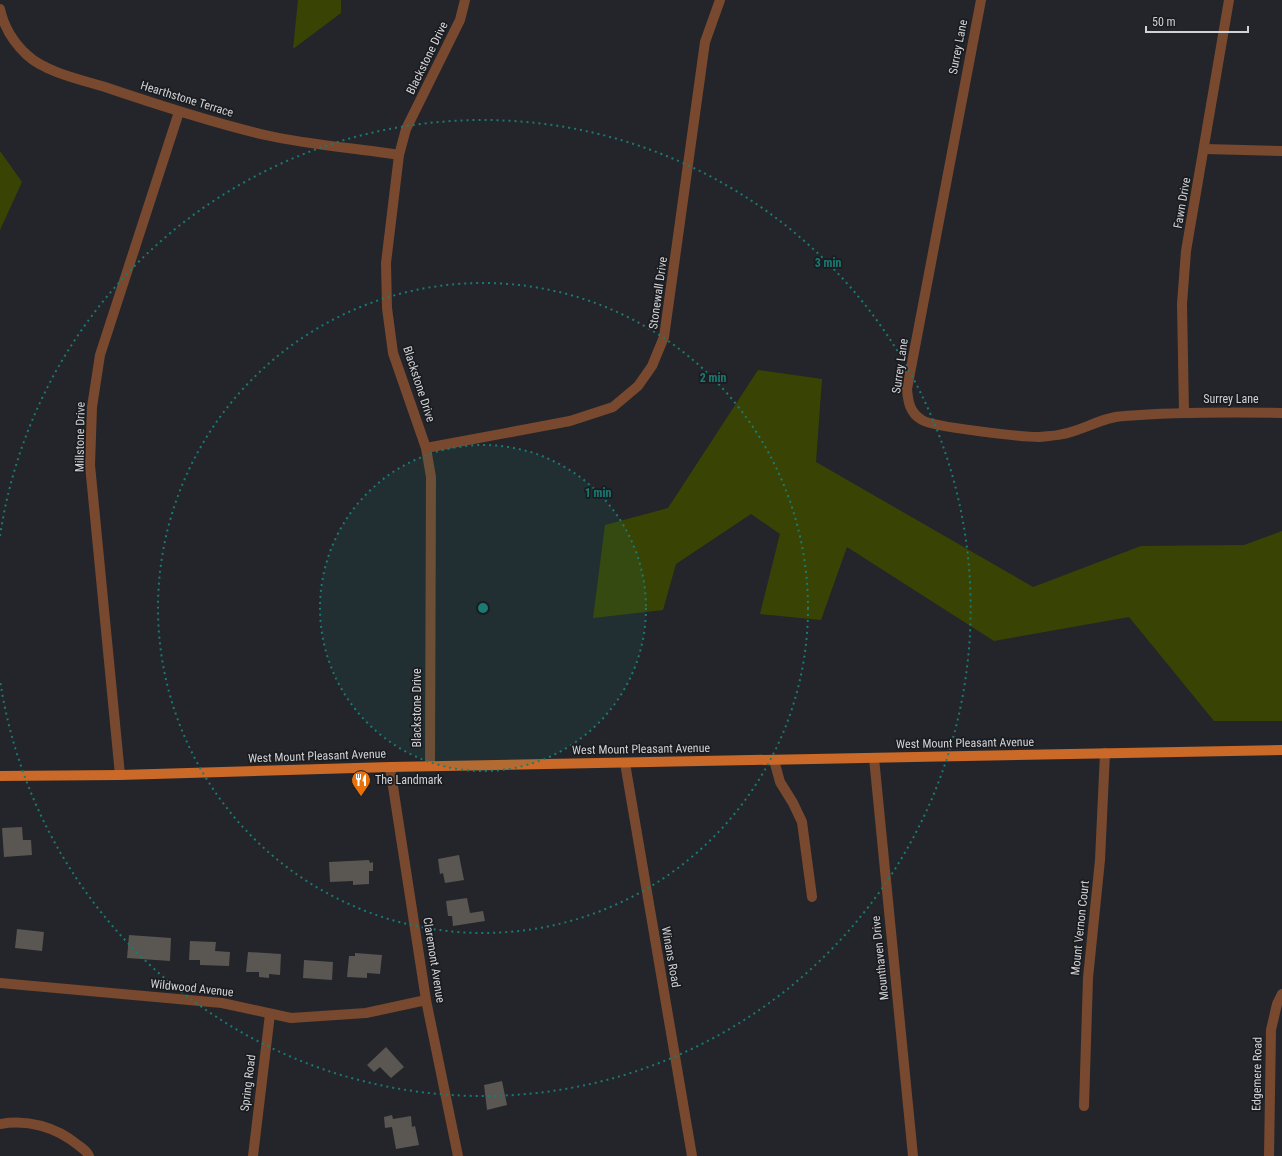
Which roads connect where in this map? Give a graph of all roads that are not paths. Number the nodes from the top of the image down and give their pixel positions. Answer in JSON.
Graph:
{"nodes":[{"id":1,"x":465,"y":0,"type":"edge"},
{"id":2,"x":720,"y":0,"type":"edge"},
{"id":3,"x":981,"y":0,"type":"edge"},
{"id":4,"x":1229,"y":0,"type":"edge"},
{"id":5,"x":0,"y":9,"type":"edge"},
{"id":6,"x":179,"y":112,"type":"junction"},
{"id":7,"x":1205,"y":149,"type":"junction"},
{"id":8,"x":1282,"y":151,"type":"edge"},
{"id":9,"x":399,"y":155,"type":"junction"},
{"id":10,"x":1184,"y":413,"type":"junction"},
{"id":11,"x":1282,"y":413,"type":"edge"},
{"id":12,"x":426,"y":448,"type":"junction"},
{"id":13,"x":1282,"y":750,"type":"edge"},
{"id":14,"x":1106,"y":753,"type":"junction"},
{"id":15,"x":874,"y":758,"type":"junction"},
{"id":16,"x":774,"y":760,"type":"junction"},
{"id":17,"x":625,"y":763,"type":"junction"},
{"id":18,"x":430,"y":766,"type":"junction"},
{"id":19,"x":390,"y":767,"type":"junction"},
{"id":20,"x":120,"y":775,"type":"junction"},
{"id":21,"x":0,"y":776,"type":"edge"},
{"id":22,"x":812,"y":897,"type":"dead end"},
{"id":23,"x":0,"y":983,"type":"edge"},
{"id":24,"x":1282,"y":994,"type":"edge"},
{"id":25,"x":426,"y":1000,"type":"junction"},
{"id":26,"x":270,"y":1014,"type":"junction"},
{"id":27,"x":1084,"y":1106,"type":"dead end"},
{"id":28,"x":0,"y":1124,"type":"edge"},
{"id":29,"x":88,"y":1156,"type":"edge"},
{"id":30,"x":252,"y":1156,"type":"edge"},
{"id":31,"x":458,"y":1156,"type":"edge"},
{"id":32,"x":692,"y":1156,"type":"edge"},
{"id":33,"x":913,"y":1156,"type":"edge"},
{"id":34,"x":1268,"y":1156,"type":"edge"}],
"edges":[{"from":1,"to":9,"type":"street","name":"Blackstone Drive"},
{"from":2,"to":12,"type":"street","name":"Stonewall Drive"},
{"from":3,"to":10,"type":"street","name":"Surrey Lane"},
{"from":4,"to":7,"type":"street","name":"Fawn Drive"},
{"from":5,"to":6,"type":"street","name":"Hearthstone Terrace"},
{"from":6,"to":9,"type":"street","name":"Hearthstone Terrace"},
{"from":6,"to":20,"type":"street","name":"Millstone Drive"},
{"from":7,"to":8,"type":"street"},
{"from":7,"to":10,"type":"street","name":"Fawn Drive"},
{"from":9,"to":12,"type":"street","name":"Blackstone Drive"},
{"from":10,"to":11,"type":"street","name":"Surrey Lane"},
{"from":12,"to":18,"type":"street","name":"Blackstone Drive"},
{"from":13,"to":14,"type":"main road","name":"West Mount Pleasant Avenue"},
{"from":14,"to":15,"type":"main road","name":"West Mount Pleasant Avenue"},
{"from":14,"to":27,"type":"street","name":"Mount Vernon Court"},
{"from":15,"to":16,"type":"main road","name":"West Mount Pleasant Avenue"},
{"from":15,"to":33,"type":"street","name":"Mounthaven Drive"},
{"from":16,"to":17,"type":"main road","name":"West Mount Pleasant Avenue"},
{"from":16,"to":22,"type":"street"},
{"from":17,"to":18,"type":"main road","name":"West Mount Pleasant Avenue"},
{"from":17,"to":32,"type":"street","name":"Winans Road"},
{"from":18,"to":19,"type":"main road","name":"West Mount Pleasant Avenue"},
{"from":19,"to":20,"type":"main road","name":"West Mount Pleasant Avenue"},
{"from":19,"to":25,"type":"street","name":"Claremont Avenue"},
{"from":20,"to":21,"type":"main road","name":"West Mount Pleasant Avenue"},
{"from":23,"to":26,"type":"street","name":"Wildwood Avenue"},
{"from":24,"to":34,"type":"street","name":"Edgemere Road"},
{"from":25,"to":26,"type":"street","name":"Wildwood Avenue"},
{"from":25,"to":31,"type":"street","name":"Claremont Avenue"},
{"from":26,"to":30,"type":"street","name":"Spring Road"},
{"from":28,"to":29,"type":"street"}]}
